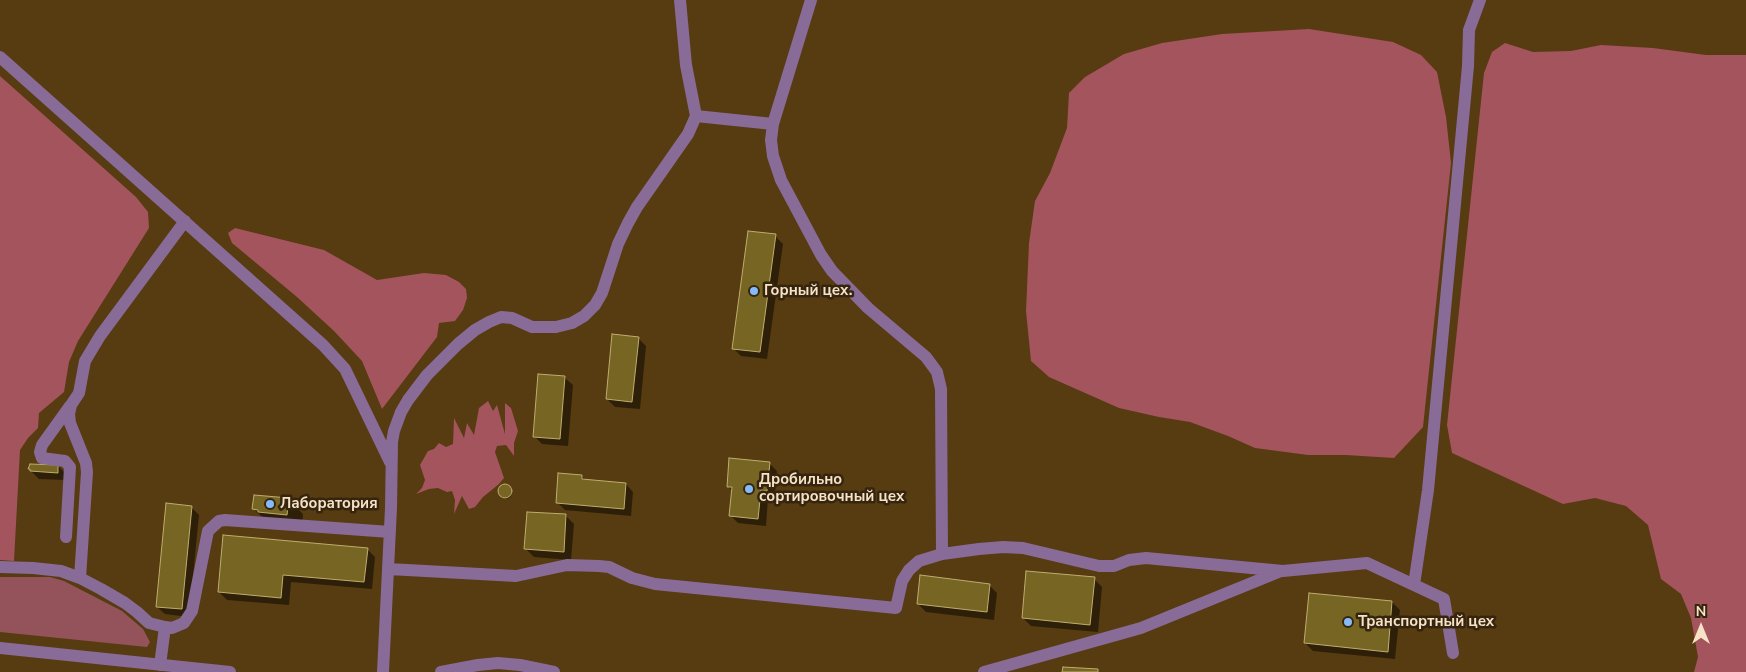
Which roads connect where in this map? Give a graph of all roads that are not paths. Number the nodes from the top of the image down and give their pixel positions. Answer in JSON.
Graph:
{"nodes":[{"id":1,"x":680,"y":0,"type":"edge"},
{"id":2,"x":811,"y":0,"type":"edge"},
{"id":3,"x":1480,"y":0,"type":"edge"},
{"id":4,"x":0,"y":57,"type":"edge"},
{"id":5,"x":696,"y":116,"type":"junction"},
{"id":6,"x":773,"y":124,"type":"junction"},
{"id":7,"x":185,"y":221,"type":"junction"},
{"id":8,"x":71,"y":405,"type":"junction"},
{"id":9,"x":391,"y":464,"type":"junction"},
{"id":10,"x":390,"y":532,"type":"junction"},
{"id":11,"x":66,"y":537,"type":"dead end"},
{"id":12,"x":942,"y":554,"type":"junction"},
{"id":13,"x":0,"y":567,"type":"edge"},
{"id":14,"x":389,"y":569,"type":"junction"},
{"id":15,"x":1283,"y":570,"type":"junction"},
{"id":16,"x":80,"y":578,"type":"junction"},
{"id":17,"x":1414,"y":585,"type":"junction"},
{"id":18,"x":164,"y":627,"type":"junction"},
{"id":19,"x":0,"y":648,"type":"edge"},
{"id":20,"x":1453,"y":653,"type":"dead end"},
{"id":21,"x":160,"y":665,"type":"junction"},
{"id":22,"x":230,"y":672,"type":"edge"},
{"id":23,"x":383,"y":672,"type":"edge"},
{"id":24,"x":441,"y":672,"type":"edge"},
{"id":25,"x":554,"y":672,"type":"edge"},
{"id":26,"x":984,"y":672,"type":"edge"}],
"edges":[{"from":1,"to":5,"type":"lane"},
{"from":2,"to":6,"type":"lane"},
{"from":3,"to":17,"type":"lane"},
{"from":4,"to":7,"type":"lane"},
{"from":5,"to":6,"type":"lane"},
{"from":5,"to":9,"type":"lane"},
{"from":6,"to":12,"type":"lane"},
{"from":7,"to":8,"type":"lane"},
{"from":7,"to":9,"type":"lane"},
{"from":8,"to":11,"type":"lane"},
{"from":8,"to":16,"type":"lane"},
{"from":9,"to":10,"type":"lane"},
{"from":10,"to":14,"type":"lane"},
{"from":10,"to":18,"type":"lane"},
{"from":12,"to":14,"type":"lane"},
{"from":12,"to":15,"type":"lane"},
{"from":13,"to":16,"type":"lane"},
{"from":14,"to":23,"type":"lane"},
{"from":15,"to":17,"type":"lane"},
{"from":15,"to":26,"type":"lane"},
{"from":16,"to":18,"type":"lane"},
{"from":17,"to":20,"type":"lane"},
{"from":18,"to":21,"type":"lane"},
{"from":19,"to":21,"type":"lane"},
{"from":21,"to":22,"type":"lane"},
{"from":24,"to":25,"type":"lane"}]}
